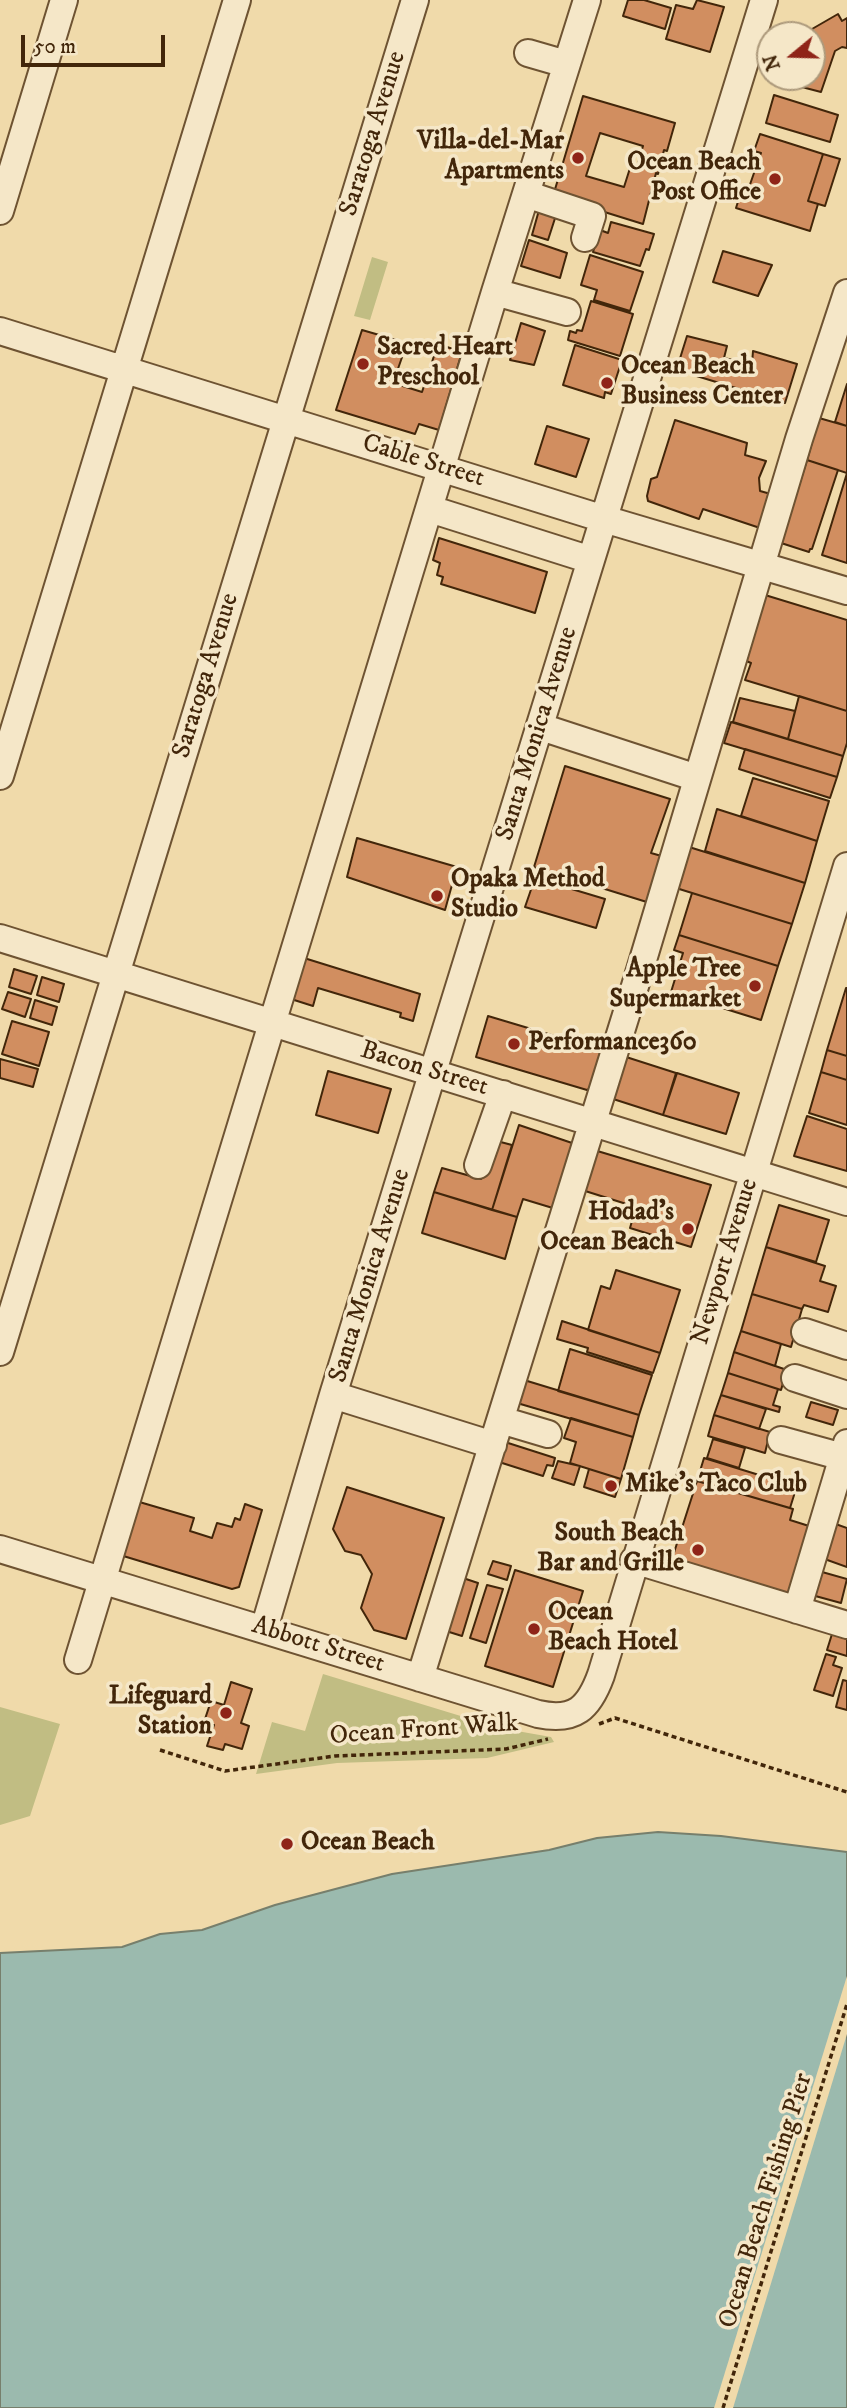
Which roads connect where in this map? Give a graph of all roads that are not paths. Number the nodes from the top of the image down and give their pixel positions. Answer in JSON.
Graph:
{"nodes":[{"id":1,"x":64,"y":0,"type":"edge"},
{"id":2,"x":237,"y":0,"type":"edge"},
{"id":3,"x":415,"y":0,"type":"edge"},
{"id":4,"x":587,"y":0,"type":"edge"},
{"id":5,"x":764,"y":0,"type":"edge"},
{"id":6,"x":527,"y":53,"type":"dead end"},
{"id":7,"x":566,"y":64,"type":"junction"},
{"id":8,"x":526,"y":194,"type":"junction"},
{"id":9,"x":0,"y":211,"type":"edge"},
{"id":10,"x":585,"y":238,"type":"dead end"},
{"id":11,"x":495,"y":292,"type":"junction"},
{"id":12,"x":847,"y":293,"type":"edge"},
{"id":13,"x":567,"y":312,"type":"dead end"},
{"id":14,"x":0,"y":331,"type":"edge"},
{"id":15,"x":126,"y":369,"type":"junction"},
{"id":16,"x":285,"y":420,"type":"junction"},
{"id":17,"x":442,"y":468,"type":"junction"},
{"id":18,"x":430,"y":509,"type":"junction"},
{"id":19,"x":604,"y":519,"type":"junction"},
{"id":20,"x":591,"y":560,"type":"junction"},
{"id":21,"x":761,"y":564,"type":"junction"},
{"id":22,"x":847,"y":591,"type":"edge"},
{"id":23,"x":541,"y":727,"type":"junction"},
{"id":24,"x":0,"y":776,"type":"edge"},
{"id":25,"x":697,"y":778,"type":"junction"},
{"id":26,"x":847,"y":866,"type":"edge"},
{"id":27,"x":0,"y":938,"type":"edge"},
{"id":28,"x":115,"y":974,"type":"junction"},
{"id":29,"x":274,"y":1022,"type":"junction"},
{"id":30,"x":434,"y":1072,"type":"junction"},
{"id":31,"x":503,"y":1094,"type":"junction"},
{"id":32,"x":593,"y":1123,"type":"junction"},
{"id":33,"x":478,"y":1165,"type":"dead end"},
{"id":34,"x":754,"y":1171,"type":"junction"},
{"id":35,"x":847,"y":1202,"type":"edge"},
{"id":36,"x":804,"y":1332,"type":"dead end"},
{"id":37,"x":847,"y":1346,"type":"edge"},
{"id":38,"x":0,"y":1352,"type":"edge"},
{"id":39,"x":795,"y":1378,"type":"dead end"},
{"id":40,"x":333,"y":1395,"type":"junction"},
{"id":41,"x":847,"y":1395,"type":"edge"},
{"id":42,"x":501,"y":1420,"type":"junction"},
{"id":43,"x":548,"y":1434,"type":"dead end"},
{"id":44,"x":781,"y":1440,"type":"dead end"},
{"id":45,"x":493,"y":1445,"type":"junction"},
{"id":46,"x":845,"y":1450,"type":"edge"},
{"id":47,"x":0,"y":1549,"type":"edge"},
{"id":48,"x":634,"y":1560,"type":"junction"},
{"id":49,"x":103,"y":1580,"type":"junction"},
{"id":50,"x":797,"y":1610,"type":"junction"},
{"id":51,"x":847,"y":1625,"type":"edge"},
{"id":52,"x":264,"y":1629,"type":"junction"},
{"id":53,"x":605,"y":1659,"type":"joint"},
{"id":54,"x":78,"y":1660,"type":"dead end"},
{"id":55,"x":421,"y":1678,"type":"junction"}],
"edges":[{"from":1,"to":9,"type":"street"},
{"from":2,"to":15,"type":"street"},
{"from":3,"to":16,"type":"street","name":"Saratoga Avenue"},
{"from":4,"to":7,"type":"street"},
{"from":5,"to":19,"type":"street","name":"Santa Monica Avenue"},
{"from":6,"to":7,"type":"street"},
{"from":7,"to":8,"type":"street"},
{"from":8,"to":10,"type":"street"},
{"from":8,"to":11,"type":"street"},
{"from":11,"to":13,"type":"street"},
{"from":11,"to":17,"type":"street"},
{"from":12,"to":21,"type":"street"},
{"from":14,"to":15,"type":"street","name":"Cable Street"},
{"from":15,"to":16,"type":"street","name":"Cable Street"},
{"from":15,"to":24,"type":"street"},
{"from":16,"to":17,"type":"street","name":"Cable Street"},
{"from":16,"to":28,"type":"street","name":"Saratoga Avenue"},
{"from":17,"to":18,"type":"street"},
{"from":17,"to":19,"type":"street","name":"Cable Street"},
{"from":18,"to":20,"type":"street"},
{"from":18,"to":29,"type":"street"},
{"from":19,"to":20,"type":"street","name":"Santa Monica Avenue"},
{"from":19,"to":21,"type":"street","name":"Cable Street"},
{"from":20,"to":23,"type":"street","name":"Santa Monica Avenue"},
{"from":21,"to":22,"type":"street","name":"Cable Street"},
{"from":21,"to":25,"type":"street"},
{"from":23,"to":25,"type":"street"},
{"from":23,"to":30,"type":"street","name":"Santa Monica Avenue"},
{"from":25,"to":32,"type":"street"},
{"from":26,"to":34,"type":"street","name":"Newport Avenue"},
{"from":27,"to":28,"type":"street","name":"Bacon Street"},
{"from":28,"to":29,"type":"street","name":"Bacon Street"},
{"from":28,"to":38,"type":"street","name":"Saratoga Avenue"},
{"from":29,"to":30,"type":"street","name":"Bacon Street"},
{"from":29,"to":49,"type":"street"},
{"from":30,"to":31,"type":"street","name":"Bacon Street"},
{"from":30,"to":40,"type":"street","name":"Santa Monica Avenue"},
{"from":31,"to":32,"type":"street","name":"Bacon Street"},
{"from":31,"to":33,"type":"street"},
{"from":32,"to":34,"type":"street","name":"Bacon Street"},
{"from":32,"to":42,"type":"street"},
{"from":34,"to":35,"type":"street","name":"Bacon Street"},
{"from":34,"to":48,"type":"street","name":"Newport Avenue"},
{"from":36,"to":37,"type":"street"},
{"from":39,"to":41,"type":"street"},
{"from":40,"to":45,"type":"street"},
{"from":40,"to":52,"type":"street","name":"Santa Monica Avenue"},
{"from":42,"to":43,"type":"street"},
{"from":42,"to":45,"type":"street"},
{"from":44,"to":46,"type":"street"},
{"from":45,"to":55,"type":"street"},
{"from":46,"to":50,"type":"street"},
{"from":47,"to":49,"type":"street","name":"Abbott Street"},
{"from":48,"to":50,"type":"street"},
{"from":48,"to":53,"type":"street","name":"Newport Avenue"},
{"from":49,"to":52,"type":"street","name":"Abbott Street"},
{"from":49,"to":54,"type":"street"},
{"from":50,"to":51,"type":"street"},
{"from":52,"to":55,"type":"street","name":"Abbott Street"},
{"from":53,"to":55,"type":"street","name":"Abbott Street"}]}
